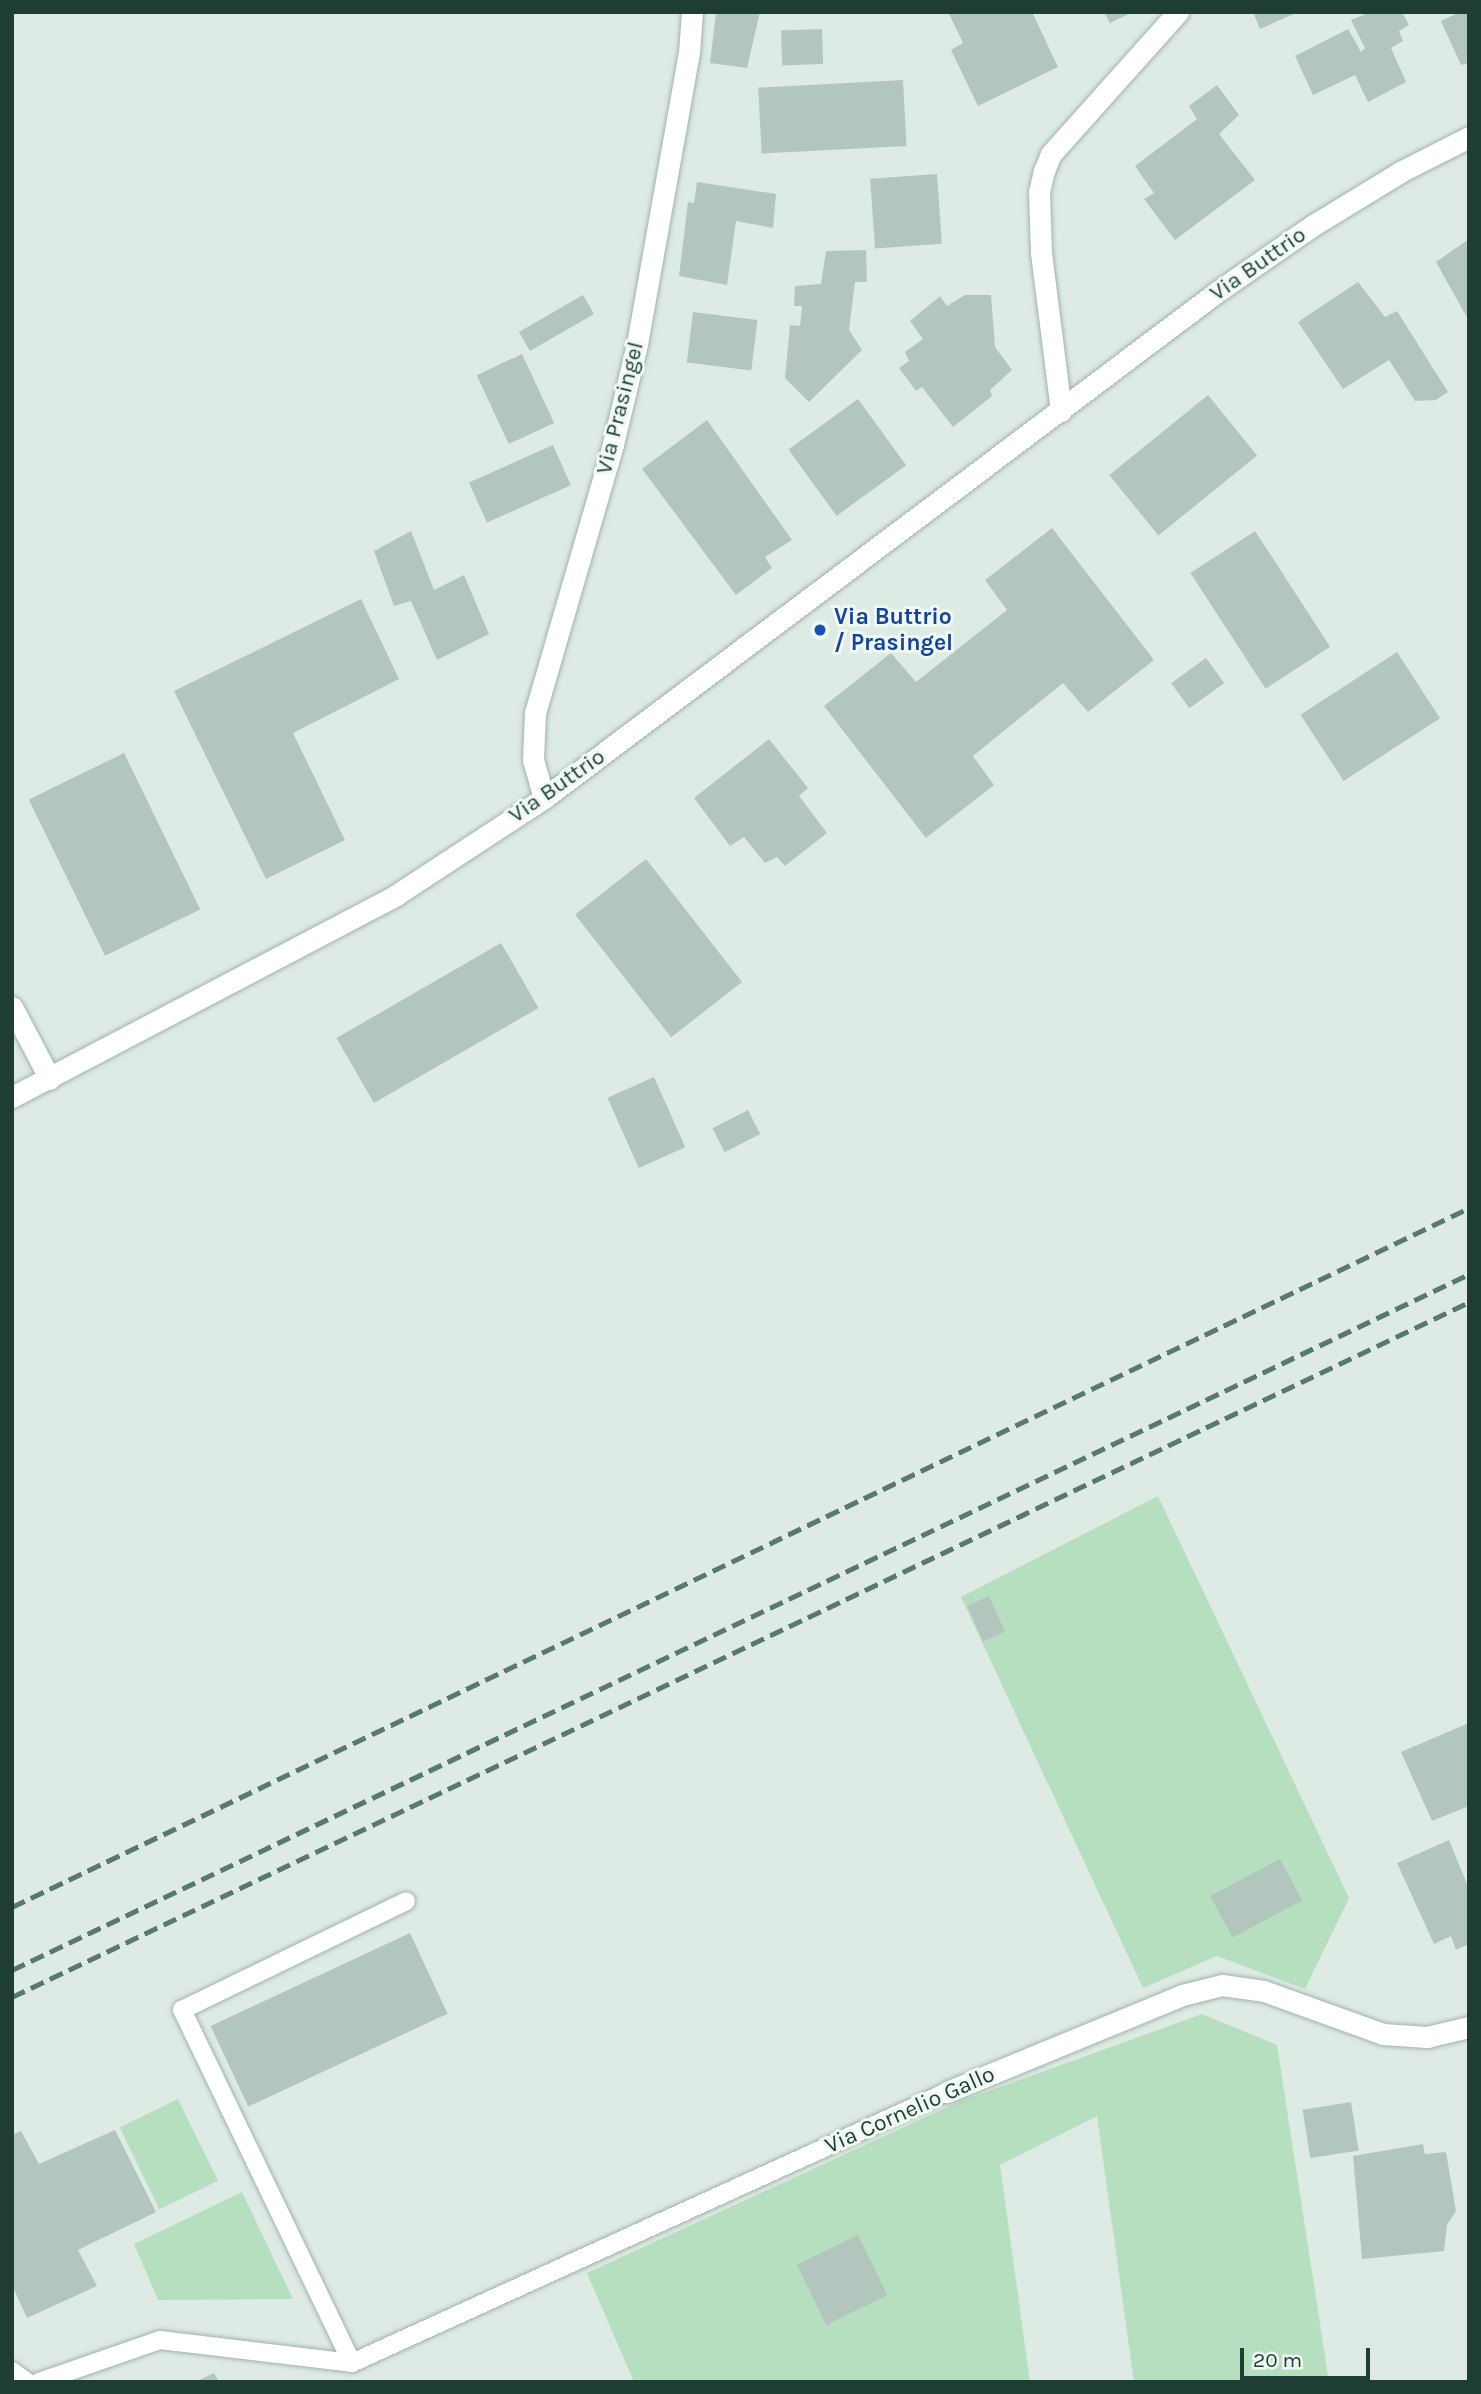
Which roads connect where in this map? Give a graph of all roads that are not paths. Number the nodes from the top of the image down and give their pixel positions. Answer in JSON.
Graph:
{"nodes":[{"id":1,"x":692,"y":12,"type":"edge"},
{"id":2,"x":1178,"y":12,"type":"edge"},
{"id":3,"x":1469,"y":137,"type":"edge"},
{"id":4,"x":1061,"y":411,"type":"junction"},
{"id":5,"x":544,"y":798,"type":"junction"},
{"id":6,"x":12,"y":1007,"type":"edge"},
{"id":7,"x":50,"y":1079,"type":"junction"},
{"id":8,"x":12,"y":1097,"type":"edge"},
{"id":9,"x":406,"y":1901,"type":"dead end"},
{"id":10,"x":1469,"y":2027,"type":"edge"},
{"id":11,"x":947,"y":2092,"type":"joint"},
{"id":12,"x":352,"y":2364,"type":"junction"},
{"id":13,"x":12,"y":2371,"type":"edge"},
{"id":14,"x":27,"y":2382,"type":"edge"},
{"id":15,"x":39,"y":2382,"type":"edge"}],
"edges":[{"from":1,"to":5,"type":"street","name":"Via Prasingel"},
{"from":2,"to":4,"type":"street"},
{"from":3,"to":4,"type":"street","name":"Via Buttrio"},
{"from":4,"to":5,"type":"street","name":"Via Buttrio"},
{"from":5,"to":7,"type":"street","name":"Via Buttrio"},
{"from":6,"to":7,"type":"street"},
{"from":7,"to":8,"type":"street","name":"Via Buttrio"},
{"from":9,"to":12,"type":"lane"},
{"from":10,"to":11,"type":"street","name":"Via Cornelio Gallo"},
{"from":11,"to":12,"type":"lane","name":"Via Cornelio Gallo"},
{"from":12,"to":15,"type":"lane"},
{"from":13,"to":14,"type":"lane"}]}
